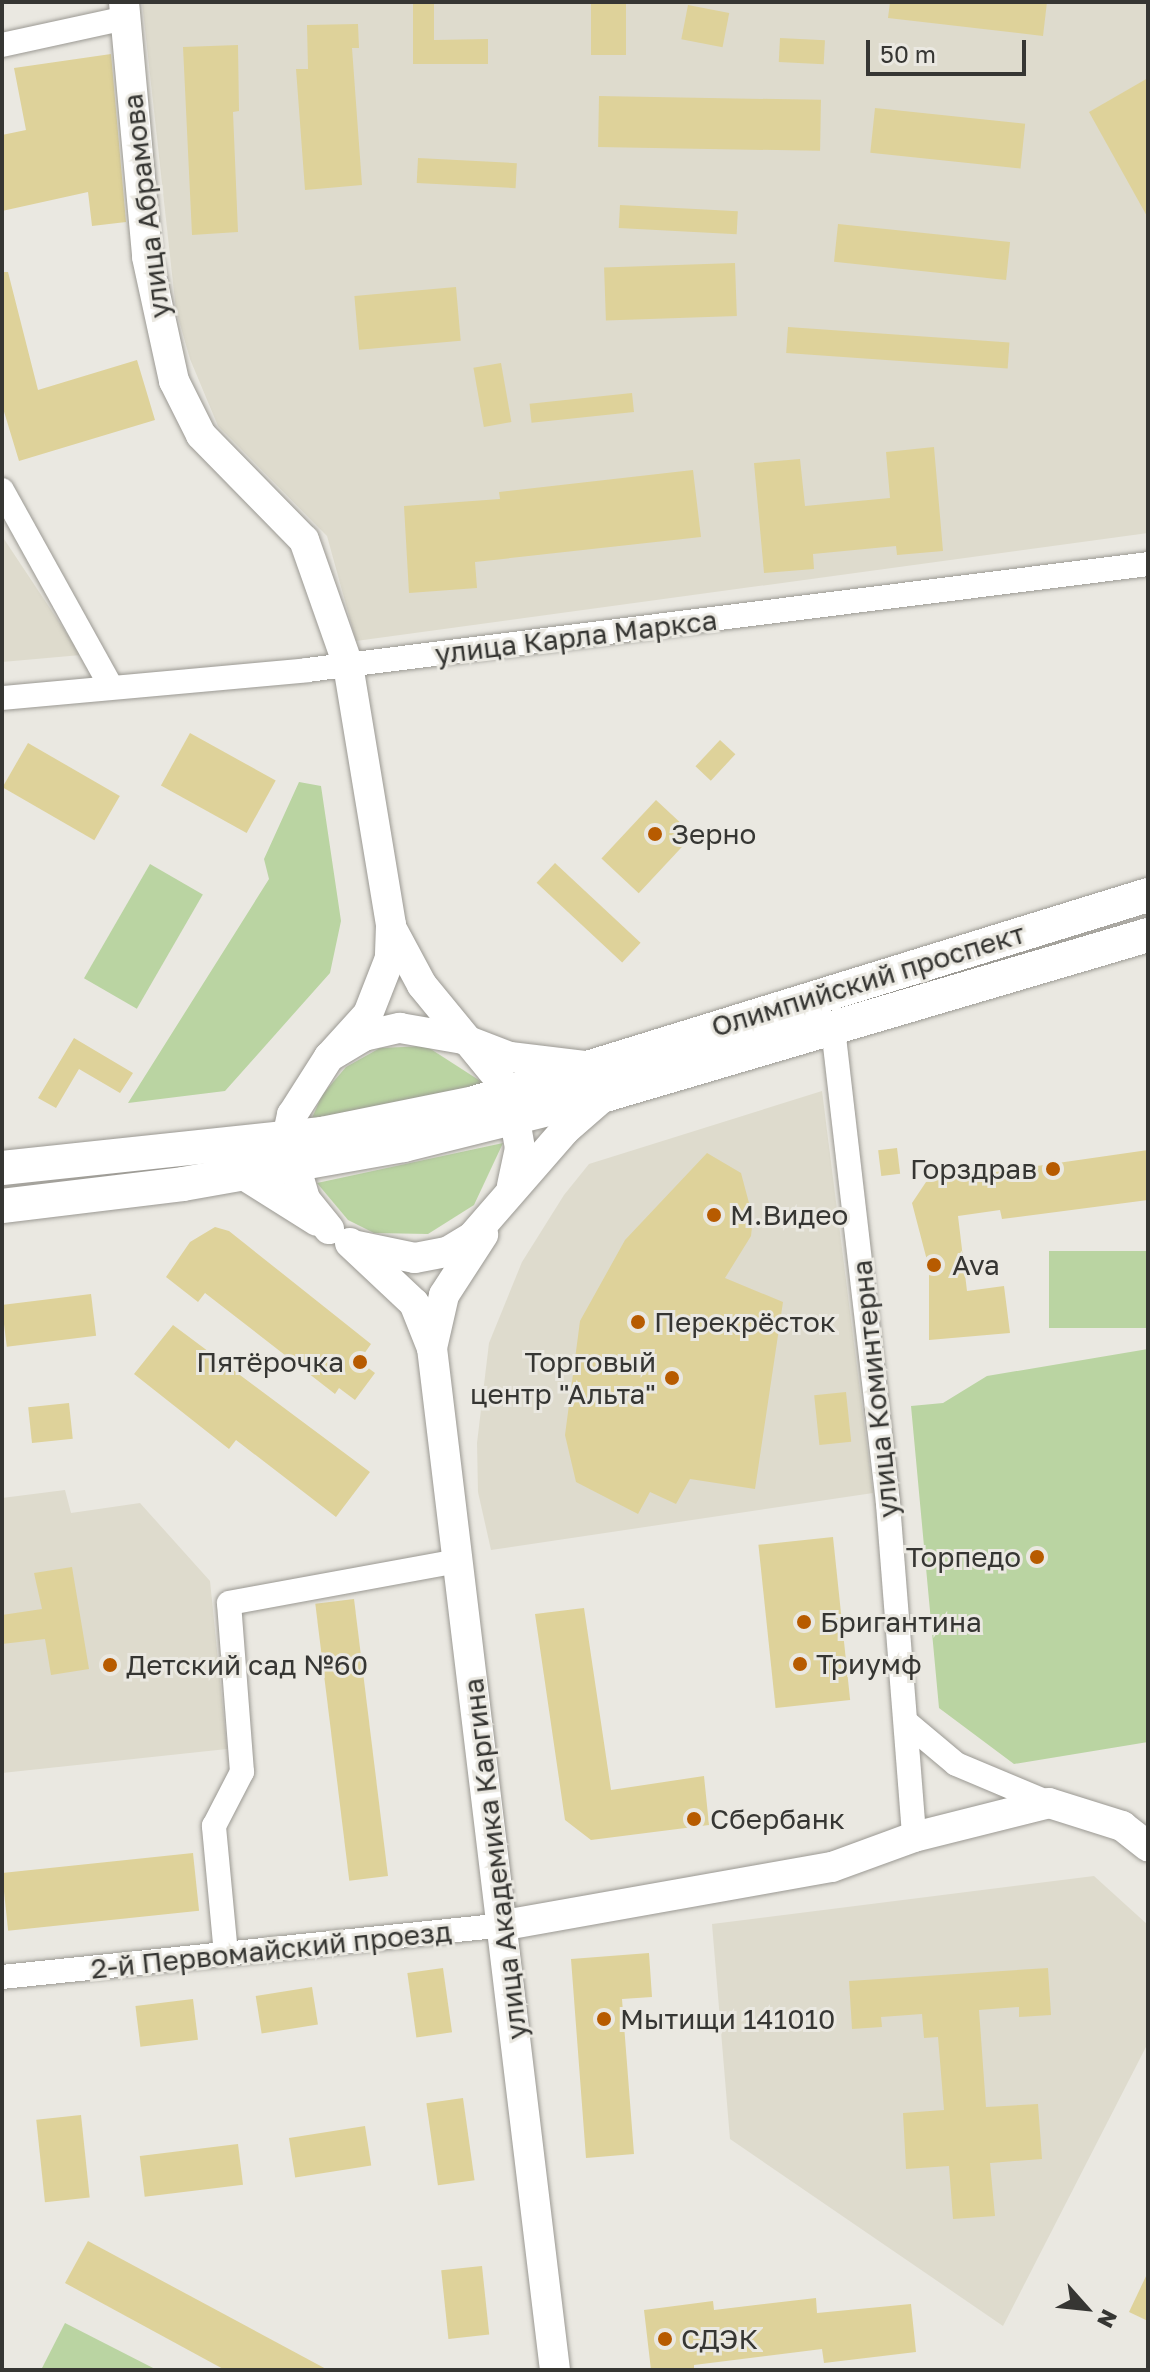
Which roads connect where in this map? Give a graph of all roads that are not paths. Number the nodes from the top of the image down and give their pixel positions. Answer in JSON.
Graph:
{"nodes":[{"id":1,"x":125,"y":10,"type":"edge"},
{"id":2,"x":4,"y":35,"type":"edge"},
{"id":3,"x":2,"y":490,"type":"edge"},
{"id":4,"x":1148,"y":564,"type":"edge"},
{"id":5,"x":348,"y":665,"type":"junction"},
{"id":6,"x":111,"y":687,"type":"junction"},
{"id":7,"x":2,"y":698,"type":"edge"},
{"id":8,"x":1148,"y":895,"type":"edge"},
{"id":9,"x":391,"y":925,"type":"junction"},
{"id":10,"x":1148,"y":935,"type":"edge"},
{"id":11,"x":833,"y":1028,"type":"junction"},
{"id":12,"x":463,"y":1039,"type":"junction"},
{"id":13,"x":329,"y":1057,"type":"junction"},
{"id":14,"x":588,"y":1066,"type":"junction"},
{"id":15,"x":309,"y":1082,"type":"junction"},
{"id":16,"x":605,"y":1095,"type":"junction"},
{"id":17,"x":512,"y":1104,"type":"junction"},
{"id":18,"x":242,"y":1139,"type":"junction"},
{"id":19,"x":288,"y":1152,"type":"junction"},
{"id":20,"x":2,"y":1168,"type":"edge"},
{"id":21,"x":244,"y":1175,"type":"junction"},
{"id":22,"x":504,"y":1203,"type":"junction"},
{"id":23,"x":2,"y":1206,"type":"edge"},
{"id":24,"x":339,"y":1236,"type":"junction"},
{"id":25,"x":432,"y":1348,"type":"junction"},
{"id":26,"x":458,"y":1561,"type":"junction"},
{"id":27,"x":906,"y":1722,"type":"junction"},
{"id":28,"x":1049,"y":1803,"type":"junction"},
{"id":29,"x":914,"y":1837,"type":"junction"},
{"id":30,"x":1148,"y":1846,"type":"edge"},
{"id":31,"x":505,"y":1925,"type":"junction"},
{"id":32,"x":226,"y":1954,"type":"junction"},
{"id":33,"x":2,"y":1977,"type":"edge"},
{"id":34,"x":555,"y":2370,"type":"edge"}],
"edges":[{"from":1,"to":2,"type":"street"},
{"from":1,"to":5,"type":"street","name":"улица Абрамова"},
{"from":3,"to":6,"type":"street"},
{"from":4,"to":5,"type":"street","name":"улица Карла Маркса"},
{"from":5,"to":6,"type":"street","name":"улица Карла Маркса"},
{"from":5,"to":9,"type":"street","name":"улица Абрамова"},
{"from":6,"to":7,"type":"street","name":"улица Карла Маркса"},
{"from":8,"to":14,"type":"main road","name":"Олимпийский проспект"},
{"from":9,"to":12,"type":"street"},
{"from":9,"to":13,"type":"street"},
{"from":10,"to":11,"type":"main road","name":"Олимпийский проспект"},
{"from":11,"to":16,"type":"main road","name":"Олимпийский проспект"},
{"from":11,"to":27,"type":"street","name":"улица Коминтерна"},
{"from":12,"to":13,"type":"street","name":"Олимпийский проспект"},
{"from":12,"to":14,"type":"street","name":"Олимпийский проспект"},
{"from":12,"to":17,"type":"street"},
{"from":13,"to":15,"type":"street","name":"Олимпийский проспект"},
{"from":14,"to":17,"type":"main road","name":"Олимпийский проспект"},
{"from":15,"to":18,"type":"street","name":"Олимпийский проспект"},
{"from":15,"to":19,"type":"street","name":"Олимпийский проспект"},
{"from":16,"to":17,"type":"main road","name":"Олимпийский проспект"},
{"from":16,"to":22,"type":"street","name":"Олимпийский проспект"},
{"from":17,"to":19,"type":"main road","name":"Олимпийский проспект"},
{"from":17,"to":22,"type":"street"},
{"from":18,"to":19,"type":"main road","name":"Олимпийский проспект"},
{"from":18,"to":20,"type":"main road","name":"Олимпийский проспект"},
{"from":19,"to":21,"type":"main road","name":"Олимпийский проспект"},
{"from":19,"to":24,"type":"street"},
{"from":21,"to":23,"type":"main road","name":"Олимпийский проспект"},
{"from":21,"to":24,"type":"street","name":"Олимпийский проспект"},
{"from":22,"to":24,"type":"street","name":"Олимпийский проспект"},
{"from":22,"to":25,"type":"street"},
{"from":24,"to":25,"type":"street"},
{"from":25,"to":26,"type":"street","name":"улица Академика Каргина"},
{"from":26,"to":31,"type":"street","name":"улица Академика Каргина"},
{"from":26,"to":32,"type":"street"},
{"from":27,"to":28,"type":"street"},
{"from":27,"to":29,"type":"street","name":"улица Коминтерна"},
{"from":28,"to":29,"type":"street"},
{"from":28,"to":30,"type":"street"},
{"from":29,"to":31,"type":"street","name":"2-й Первомайский проезд"},
{"from":31,"to":32,"type":"street","name":"2-й Первомайский проезд"},
{"from":31,"to":34,"type":"street","name":"улица Академика Каргина"},
{"from":32,"to":33,"type":"street","name":"2-й Первомайский проезд"}]}
